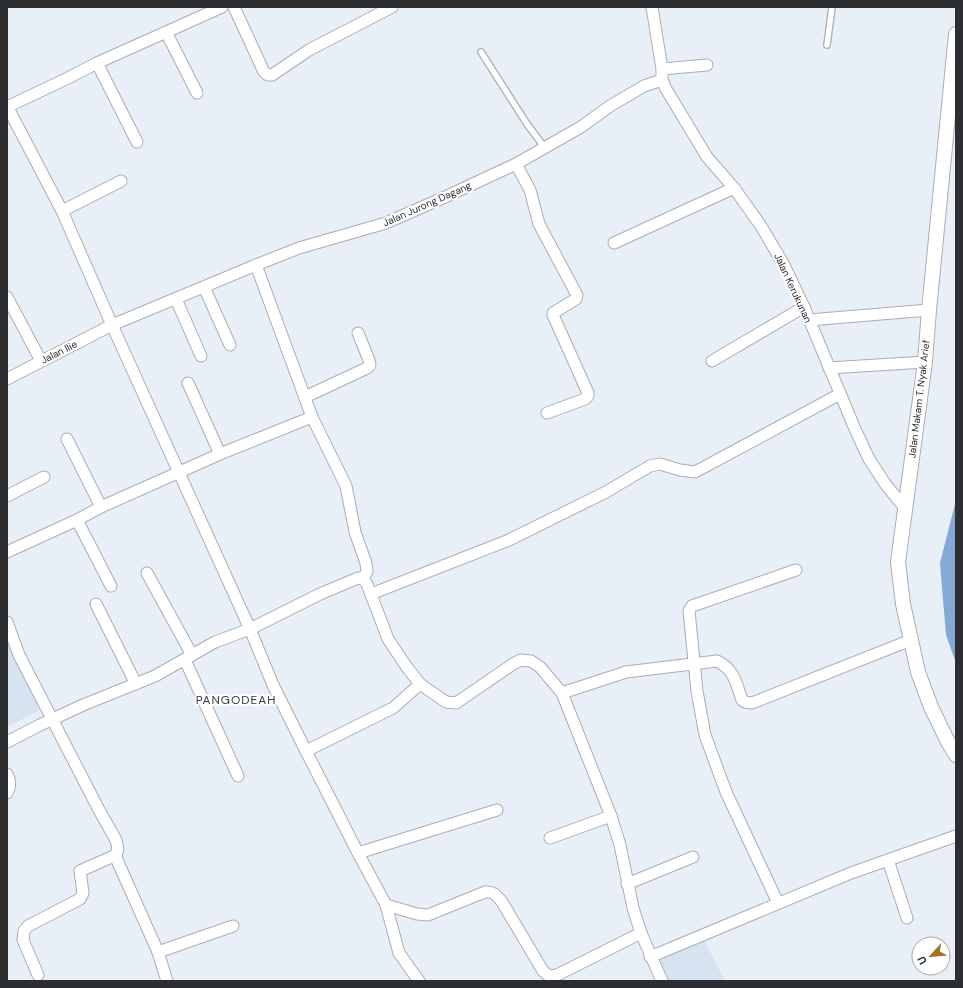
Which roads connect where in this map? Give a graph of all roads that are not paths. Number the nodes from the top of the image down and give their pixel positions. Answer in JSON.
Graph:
{"nodes":[{"id":1,"x":222,"y":7,"type":"edge"},
{"id":2,"x":234,"y":7,"type":"edge"},
{"id":3,"x":392,"y":7,"type":"edge"},
{"id":4,"x":652,"y":7,"type":"edge"},
{"id":5,"x":832,"y":7,"type":"edge"},
{"id":6,"x":166,"y":32,"type":"junction"},
{"id":7,"x":956,"y":34,"type":"edge"},
{"id":8,"x":828,"y":45,"type":"dead end"},
{"id":9,"x":481,"y":52,"type":"dead end"},
{"id":10,"x":97,"y":63,"type":"junction"},
{"id":11,"x":707,"y":65,"type":"dead end"},
{"id":12,"x":662,"y":69,"type":"junction"},
{"id":13,"x":662,"y":80,"type":"junction"},
{"id":14,"x":197,"y":93,"type":"dead end"},
{"id":15,"x":7,"y":106,"type":"edge"},
{"id":16,"x":137,"y":142,"type":"dead end"},
{"id":17,"x":545,"y":148,"type":"junction"},
{"id":18,"x":516,"y":164,"type":"junction"},
{"id":19,"x":121,"y":181,"type":"dead end"},
{"id":20,"x":734,"y":188,"type":"junction"},
{"id":21,"x":62,"y":211,"type":"junction"},
{"id":22,"x":614,"y":243,"type":"dead end"},
{"id":23,"x":256,"y":265,"type":"junction"},
{"id":24,"x":204,"y":287,"type":"junction"},
{"id":25,"x":7,"y":297,"type":"edge"},
{"id":26,"x":176,"y":299,"type":"junction"},
{"id":27,"x":804,"y":307,"type":"junction"},
{"id":28,"x":929,"y":310,"type":"junction"},
{"id":29,"x":809,"y":320,"type":"junction"},
{"id":30,"x":112,"y":325,"type":"junction"},
{"id":31,"x":358,"y":333,"type":"dead end"},
{"id":32,"x":230,"y":345,"type":"dead end"},
{"id":33,"x":201,"y":356,"type":"dead end"},
{"id":34,"x":41,"y":361,"type":"junction"},
{"id":35,"x":712,"y":361,"type":"dead end"},
{"id":36,"x":925,"y":362,"type":"junction"},
{"id":37,"x":829,"y":368,"type":"junction"},
{"id":38,"x":7,"y":379,"type":"edge"},
{"id":39,"x":188,"y":383,"type":"dead end"},
{"id":40,"x":840,"y":394,"type":"junction"},
{"id":41,"x":305,"y":398,"type":"junction"},
{"id":42,"x":547,"y":413,"type":"dead end"},
{"id":43,"x":312,"y":417,"type":"junction"},
{"id":44,"x":67,"y":439,"type":"dead end"},
{"id":45,"x":220,"y":454,"type":"junction"},
{"id":46,"x":179,"y":471,"type":"junction"},
{"id":47,"x":44,"y":477,"type":"dead end"},
{"id":48,"x":7,"y":496,"type":"edge"},
{"id":49,"x":101,"y":507,"type":"junction"},
{"id":50,"x":905,"y":508,"type":"junction"},
{"id":51,"x":77,"y":520,"type":"junction"},
{"id":52,"x":7,"y":552,"type":"edge"},
{"id":53,"x":796,"y":570,"type":"dead end"},
{"id":54,"x":147,"y":573,"type":"dead end"},
{"id":55,"x":363,"y":580,"type":"junction"},
{"id":56,"x":111,"y":586,"type":"dead end"},
{"id":57,"x":371,"y":594,"type":"junction"},
{"id":58,"x":96,"y":604,"type":"dead end"},
{"id":59,"x":7,"y":622,"type":"edge"},
{"id":60,"x":250,"y":629,"type":"junction"},
{"id":61,"x":911,"y":640,"type":"junction"},
{"id":62,"x":189,"y":657,"type":"junction"},
{"id":63,"x":694,"y":664,"type":"junction"},
{"id":64,"x":136,"y":684,"type":"junction"},
{"id":65,"x":420,"y":684,"type":"junction"},
{"id":66,"x":562,"y":693,"type":"junction"},
{"id":67,"x":52,"y":719,"type":"junction"},
{"id":68,"x":7,"y":742,"type":"edge"},
{"id":69,"x":306,"y":751,"type":"junction"},
{"id":70,"x":956,"y":755,"type":"edge"},
{"id":71,"x":7,"y":774,"type":"edge"},
{"id":72,"x":238,"y":776,"type":"dead end"},
{"id":73,"x":7,"y":793,"type":"edge"},
{"id":74,"x":497,"y":810,"type":"dead end"},
{"id":75,"x":611,"y":816,"type":"junction"},
{"id":76,"x":956,"y":836,"type":"edge"},
{"id":77,"x":550,"y":838,"type":"dead end"},
{"id":78,"x":358,"y":853,"type":"junction"},
{"id":79,"x":116,"y":855,"type":"junction"},
{"id":80,"x":693,"y":857,"type":"dead end"},
{"id":81,"x":888,"y":860,"type":"junction"},
{"id":82,"x":627,"y":884,"type":"junction"},
{"id":83,"x":778,"y":903,"type":"junction"},
{"id":84,"x":386,"y":905,"type":"junction"},
{"id":85,"x":907,"y":918,"type":"dead end"},
{"id":86,"x":233,"y":926,"type":"dead end"},
{"id":87,"x":640,"y":933,"type":"junction"},
{"id":88,"x":158,"y":952,"type":"junction"},
{"id":89,"x":650,"y":957,"type":"junction"},
{"id":90,"x":38,"y":975,"type":"dead end"},
{"id":91,"x":167,"y":981,"type":"edge"},
{"id":92,"x":419,"y":981,"type":"edge"},
{"id":93,"x":662,"y":981,"type":"edge"}],
"edges":[{"from":1,"to":6,"type":"street"},
{"from":2,"to":3,"type":"street"},
{"from":4,"to":12,"type":"street"},
{"from":5,"to":8,"type":"lane"},
{"from":6,"to":10,"type":"street"},
{"from":6,"to":14,"type":"street"},
{"from":7,"to":28,"type":"street","name":"Jalan Makam T. Nyak Arief"},
{"from":9,"to":17,"type":"lane"},
{"from":10,"to":15,"type":"street"},
{"from":10,"to":16,"type":"street"},
{"from":11,"to":12,"type":"street"},
{"from":12,"to":13,"type":"street"},
{"from":13,"to":17,"type":"street","name":"Jalan Jurong Dagang"},
{"from":13,"to":20,"type":"street","name":"Jalan Kerukunan"},
{"from":15,"to":21,"type":"street"},
{"from":17,"to":18,"type":"street","name":"Jalan Jurong Dagang"},
{"from":18,"to":23,"type":"street","name":"Jalan Jurong Dagang"},
{"from":18,"to":42,"type":"street"},
{"from":19,"to":21,"type":"street"},
{"from":20,"to":22,"type":"street"},
{"from":20,"to":27,"type":"street","name":"Jalan Kerukunan"},
{"from":21,"to":30,"type":"street"},
{"from":23,"to":24,"type":"street","name":"Jalan Jurong Dagang"},
{"from":23,"to":41,"type":"street"},
{"from":24,"to":26,"type":"street","name":"Jalan Jurong Dagang"},
{"from":24,"to":32,"type":"street"},
{"from":25,"to":34,"type":"street"},
{"from":26,"to":30,"type":"street","name":"Jalan Jurong Dagang"},
{"from":26,"to":33,"type":"street"},
{"from":27,"to":29,"type":"street","name":"Jalan Kerukunan"},
{"from":27,"to":35,"type":"street"},
{"from":28,"to":29,"type":"street"},
{"from":28,"to":36,"type":"street","name":"Jalan Makam T. Nyak Arief"},
{"from":29,"to":37,"type":"street","name":"Jalan Kerukunan"},
{"from":30,"to":34,"type":"street","name":"Jalan Ilie"},
{"from":30,"to":46,"type":"street"},
{"from":31,"to":41,"type":"street"},
{"from":34,"to":38,"type":"street","name":"Jalan Ilie"},
{"from":36,"to":37,"type":"street"},
{"from":36,"to":50,"type":"street","name":"Jalan Makam T. Nyak Arief"},
{"from":37,"to":40,"type":"street","name":"Jalan Kerukunan"},
{"from":39,"to":45,"type":"street"},
{"from":40,"to":50,"type":"street","name":"Jalan Kerukunan"},
{"from":40,"to":57,"type":"street"},
{"from":41,"to":43,"type":"street"},
{"from":43,"to":45,"type":"street"},
{"from":43,"to":55,"type":"street"},
{"from":44,"to":49,"type":"street"},
{"from":45,"to":46,"type":"street"},
{"from":46,"to":49,"type":"street"},
{"from":46,"to":60,"type":"street"},
{"from":47,"to":48,"type":"street"},
{"from":49,"to":51,"type":"street"},
{"from":50,"to":61,"type":"street","name":"Jalan Makam T. Nyak Arief"},
{"from":51,"to":52,"type":"street"},
{"from":51,"to":56,"type":"street"},
{"from":53,"to":63,"type":"street"},
{"from":54,"to":62,"type":"street"},
{"from":55,"to":57,"type":"street"},
{"from":55,"to":60,"type":"street"},
{"from":57,"to":65,"type":"street"},
{"from":58,"to":64,"type":"street"},
{"from":59,"to":67,"type":"street"},
{"from":60,"to":62,"type":"street"},
{"from":60,"to":69,"type":"street"},
{"from":61,"to":63,"type":"street"},
{"from":61,"to":70,"type":"street","name":"Jalan Makam T. Nyak Arief"},
{"from":62,"to":64,"type":"street"},
{"from":62,"to":72,"type":"street"},
{"from":63,"to":66,"type":"street"},
{"from":63,"to":83,"type":"street"},
{"from":64,"to":67,"type":"street"},
{"from":65,"to":66,"type":"street"},
{"from":65,"to":69,"type":"street"},
{"from":66,"to":75,"type":"street"},
{"from":67,"to":68,"type":"street"},
{"from":67,"to":79,"type":"street"},
{"from":69,"to":78,"type":"street"},
{"from":71,"to":73,"type":"street"},
{"from":74,"to":78,"type":"street"},
{"from":75,"to":77,"type":"street"},
{"from":75,"to":82,"type":"street"},
{"from":76,"to":81,"type":"street"},
{"from":78,"to":84,"type":"street"},
{"from":79,"to":88,"type":"street"},
{"from":79,"to":90,"type":"street"},
{"from":80,"to":82,"type":"street"},
{"from":81,"to":83,"type":"street"},
{"from":81,"to":85,"type":"street"},
{"from":82,"to":87,"type":"street"},
{"from":83,"to":89,"type":"street"},
{"from":84,"to":87,"type":"street"},
{"from":84,"to":92,"type":"street"},
{"from":86,"to":88,"type":"street"},
{"from":87,"to":89,"type":"street"},
{"from":88,"to":91,"type":"street"},
{"from":89,"to":93,"type":"street"}]}
